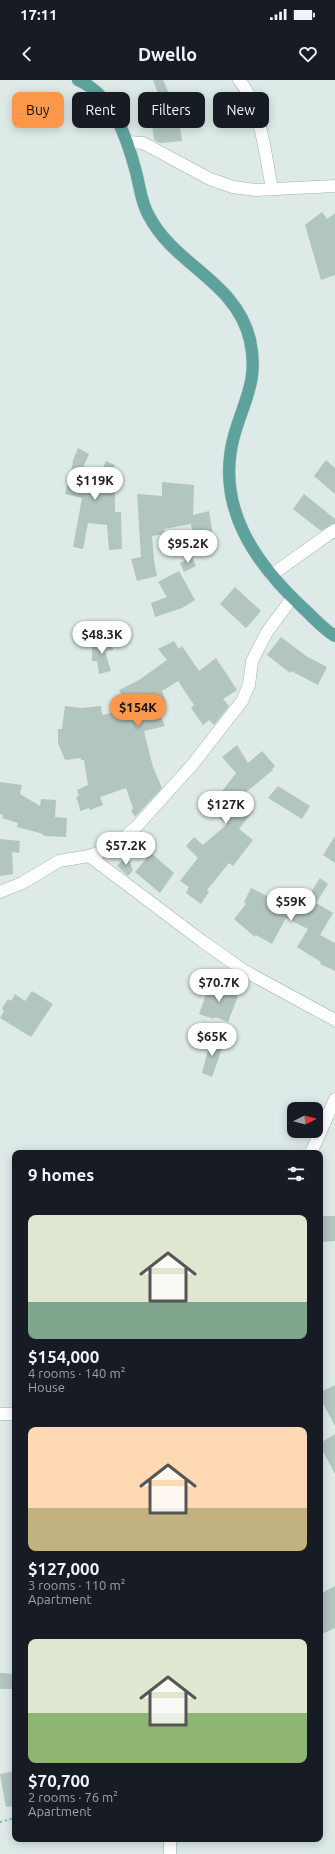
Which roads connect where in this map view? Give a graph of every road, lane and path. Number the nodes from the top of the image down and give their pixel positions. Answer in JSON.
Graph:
{"nodes":[{"id":1,"x":78,"y":80,"type":"edge"},
{"id":2,"x":239,"y":80,"type":"edge"},
{"id":3,"x":127,"y":142,"type":"junction"},
{"id":4,"x":335,"y":186,"type":"edge"},
{"id":5,"x":272,"y":188,"type":"junction"},
{"id":6,"x":335,"y":530,"type":"edge"},
{"id":7,"x":271,"y":575,"type":"junction"},
{"id":8,"x":292,"y":598,"type":"junction"},
{"id":9,"x":335,"y":636,"type":"edge"},
{"id":10,"x":88,"y":856,"type":"junction"},
{"id":11,"x":0,"y":892,"type":"edge"},
{"id":12,"x":335,"y":1020,"type":"edge"},
{"id":13,"x":335,"y":1099,"type":"edge"},
{"id":14,"x":312,"y":1150,"type":"edge"},
{"id":15,"x":0,"y":1414,"type":"edge"},
{"id":16,"x":12,"y":1414,"type":"edge"},
{"id":17,"x":12,"y":1819,"type":"edge"},
{"id":18,"x":0,"y":1822,"type":"edge"},
{"id":19,"x":170,"y":1842,"type":"edge"},
{"id":20,"x":170,"y":1854,"type":"edge"}],
"edges":[{"from":1,"to":3,"type":"main road"},
{"from":2,"to":5,"type":"street"},
{"from":3,"to":5,"type":"street"},
{"from":3,"to":7,"type":"main road"},
{"from":4,"to":5,"type":"street"},
{"from":6,"to":7,"type":"street"},
{"from":7,"to":8,"type":"main road"},
{"from":8,"to":9,"type":"main road"},
{"from":8,"to":10,"type":"street"},
{"from":10,"to":11,"type":"street"},
{"from":10,"to":12,"type":"street"},
{"from":13,"to":14,"type":"street"},
{"from":15,"to":16,"type":"street"},
{"from":17,"to":18,"type":"path"},
{"from":19,"to":20,"type":"street"}]}
